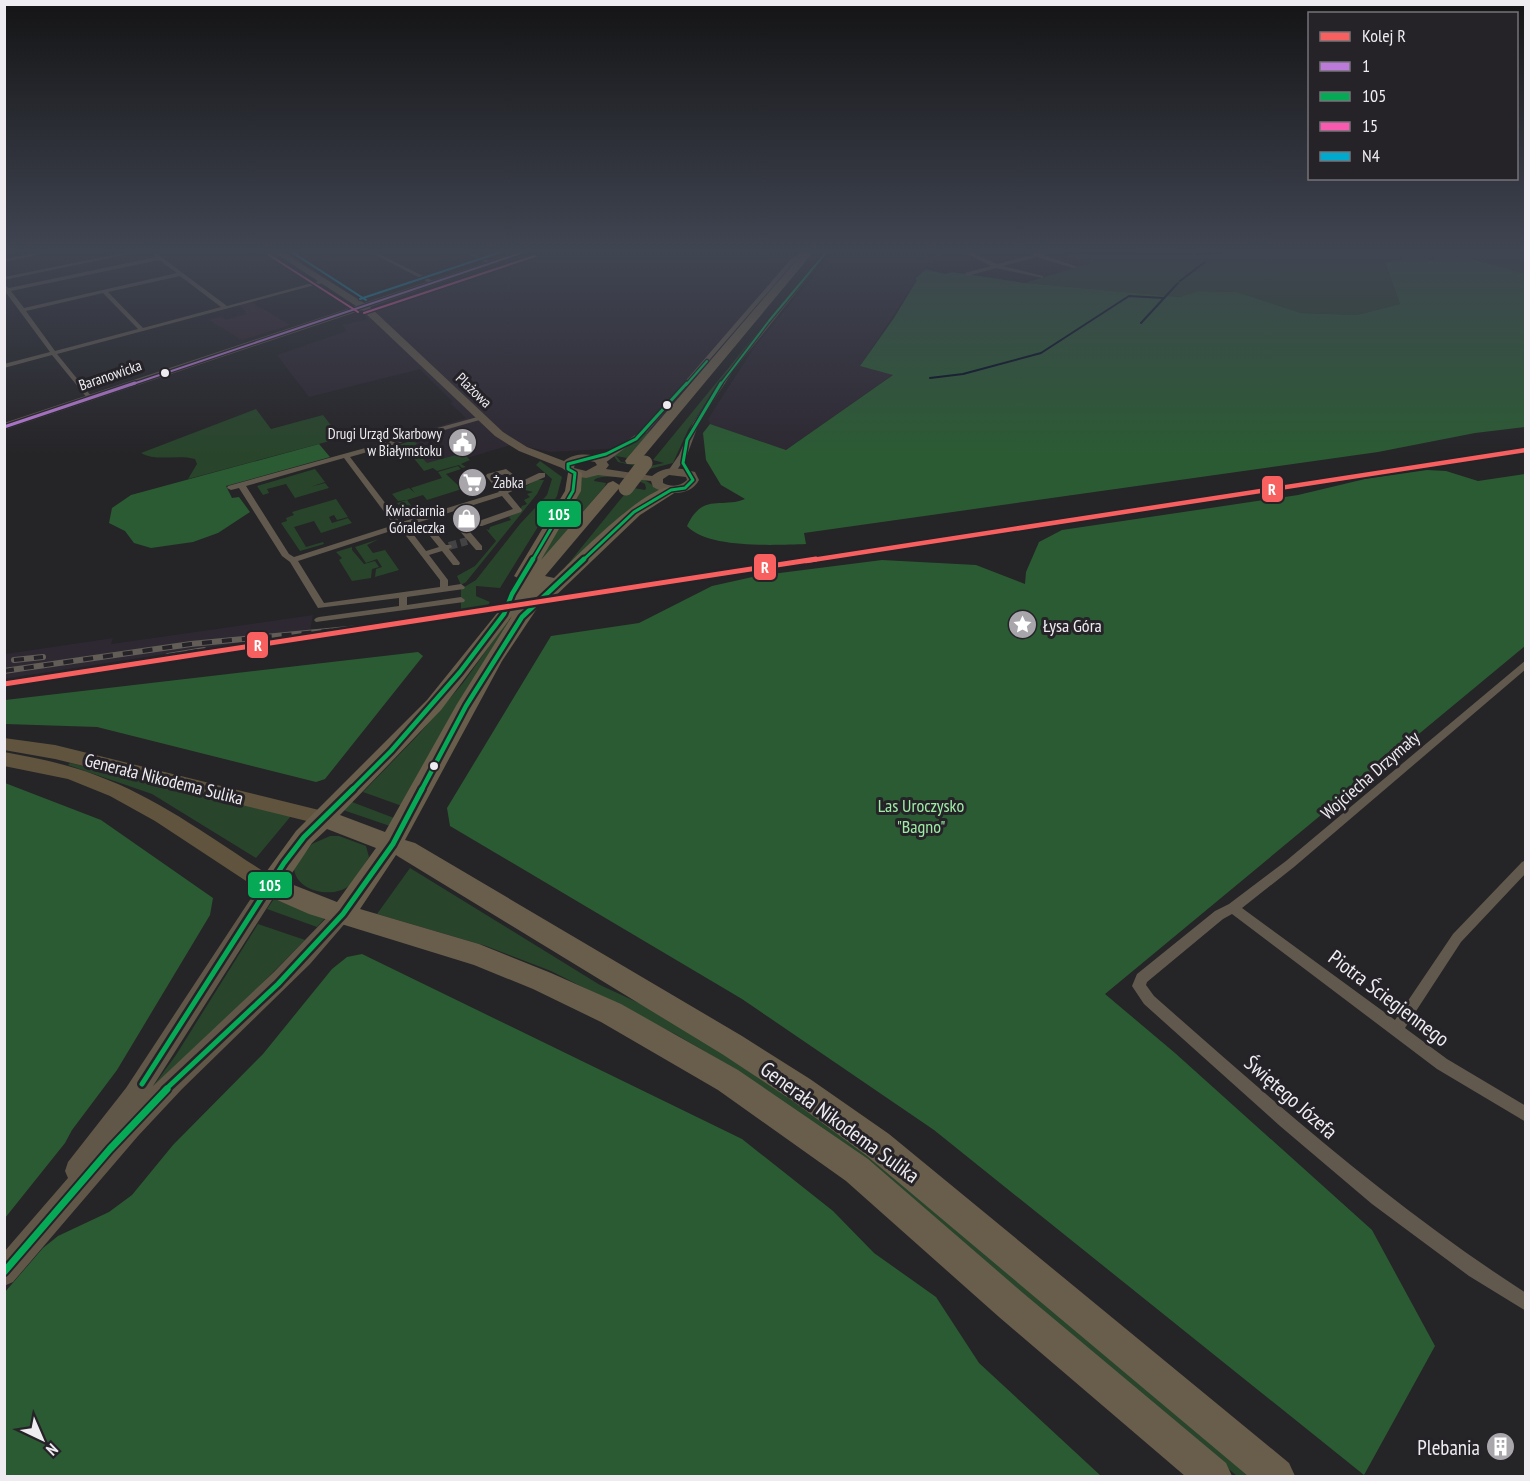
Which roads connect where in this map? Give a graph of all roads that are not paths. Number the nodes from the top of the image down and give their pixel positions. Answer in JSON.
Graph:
{"nodes":[{"id":1,"x":27,"y":318,"type":"edge"},
{"id":2,"x":130,"y":318,"type":"edge"},
{"id":3,"x":187,"y":318,"type":"edge"},
{"id":4,"x":326,"y":318,"type":"edge"},
{"id":5,"x":375,"y":318,"type":"edge"},
{"id":6,"x":743,"y":318,"type":"edge"},
{"id":7,"x":755,"y":318,"type":"edge"},
{"id":8,"x":762,"y":318,"type":"edge"},
{"id":9,"x":773,"y":318,"type":"edge"},
{"id":10,"x":142,"y":330,"type":"junction"},
{"id":11,"x":54,"y":354,"type":"junction"},
{"id":12,"x":4,"y":366,"type":"edge"},
{"id":13,"x":90,"y":398,"type":"junction"},
{"id":14,"x":481,"y":418,"type":"junction"},
{"id":15,"x":4,"y":427,"type":"edge"},
{"id":16,"x":683,"y":455,"type":"junction"},
{"id":17,"x":346,"y":456,"type":"junction"},
{"id":18,"x":639,"y":462,"type":"junction"},
{"id":19,"x":600,"y":464,"type":"junction"},
{"id":20,"x":572,"y":466,"type":"junction"},
{"id":21,"x":669,"y":474,"type":"junction"},
{"id":22,"x":542,"y":475,"type":"dead end"},
{"id":23,"x":241,"y":485,"type":"junction"},
{"id":24,"x":619,"y":487,"type":"junction"},
{"id":25,"x":231,"y":488,"type":"dead end"},
{"id":26,"x":513,"y":488,"type":"junction"},
{"id":27,"x":671,"y":490,"type":"junction"},
{"id":28,"x":523,"y":495,"type":"dead end"},
{"id":29,"x":479,"y":524,"type":"dead end"},
{"id":30,"x":402,"y":525,"type":"junction"},
{"id":31,"x":462,"y":527,"type":"dead end"},
{"id":32,"x":434,"y":536,"type":"dead end"},
{"id":33,"x":446,"y":547,"type":"junction"},
{"id":34,"x":479,"y":548,"type":"dead end"},
{"id":35,"x":424,"y":554,"type":"junction"},
{"id":36,"x":293,"y":560,"type":"junction"},
{"id":37,"x":456,"y":563,"type":"dead end"},
{"id":38,"x":461,"y":587,"type":"dead end"},
{"id":39,"x":548,"y":589,"type":"junction"},
{"id":40,"x":444,"y":590,"type":"junction"},
{"id":41,"x":517,"y":592,"type":"junction"},
{"id":42,"x":403,"y":595,"type":"junction"},
{"id":43,"x":461,"y":600,"type":"dead end"},
{"id":44,"x":403,"y":608,"type":"junction"},
{"id":45,"x":512,"y":617,"type":"junction"},
{"id":46,"x":319,"y":620,"type":"dead end"},
{"id":47,"x":1526,"y":663,"type":"edge"},
{"id":48,"x":4,"y":744,"type":"edge"},
{"id":49,"x":4,"y":759,"type":"edge"},
{"id":50,"x":323,"y":818,"type":"junction"},
{"id":51,"x":393,"y":843,"type":"junction"},
{"id":52,"x":1526,"y":865,"type":"edge"},
{"id":53,"x":270,"y":886,"type":"junction"},
{"id":54,"x":1233,"y":908,"type":"junction"},
{"id":55,"x":343,"y":914,"type":"junction"},
{"id":56,"x":1396,"y":1030,"type":"junction"},
{"id":57,"x":1526,"y":1115,"type":"edge"},
{"id":58,"x":4,"y":1271,"type":"edge"},
{"id":59,"x":1526,"y":1303,"type":"edge"},
{"id":60,"x":1213,"y":1476,"type":"edge"},
{"id":61,"x":1276,"y":1476,"type":"edge"}],
"edges":[{"from":1,"to":11,"type":"street"},
{"from":2,"to":10,"type":"street"},
{"from":3,"to":10,"type":"street"},
{"from":4,"to":13,"type":"street","name":"Baranowicka"},
{"from":5,"to":14,"type":"street","name":"Plażowa"},
{"from":6,"to":19,"type":"street"},
{"from":7,"to":18,"type":"highway"},
{"from":8,"to":18,"type":"highway"},
{"from":9,"to":16,"type":"street"},
{"from":10,"to":11,"type":"street"},
{"from":11,"to":12,"type":"street"},
{"from":11,"to":13,"type":"street"},
{"from":13,"to":15,"type":"street","name":"Baranowicka"},
{"from":14,"to":17,"type":"street"},
{"from":14,"to":20,"type":"street","name":"Plażowa"},
{"from":16,"to":21,"type":"street"},
{"from":16,"to":21,"type":"street"},
{"from":17,"to":23,"type":"street"},
{"from":17,"to":30,"type":"street"},
{"from":18,"to":24,"type":"highway","bridge":true},
{"from":19,"to":20,"type":"street"},
{"from":19,"to":20,"type":"street"},
{"from":19,"to":21,"type":"street"},
{"from":20,"to":41,"type":"highway"},
{"from":21,"to":27,"type":"street"},
{"from":21,"to":27,"type":"street"},
{"from":22,"to":26,"type":"street"},
{"from":23,"to":25,"type":"street"},
{"from":23,"to":36,"type":"street"},
{"from":24,"to":39,"type":"highway"},
{"from":24,"to":41,"type":"highway"},
{"from":26,"to":28,"type":"street"},
{"from":26,"to":29,"type":"street"},
{"from":26,"to":30,"type":"street"},
{"from":27,"to":39,"type":"highway"},
{"from":30,"to":35,"type":"street"},
{"from":30,"to":36,"type":"street"},
{"from":31,"to":34,"type":"street"},
{"from":32,"to":33,"type":"street"},
{"from":33,"to":35,"type":"street"},
{"from":33,"to":37,"type":"street"},
{"from":35,"to":40,"type":"street"},
{"from":36,"to":42,"type":"street"},
{"from":38,"to":40,"type":"street"},
{"from":39,"to":45,"type":"highway"},
{"from":40,"to":42,"type":"street"},
{"from":41,"to":45,"type":"highway"},
{"from":42,"to":44,"type":"street"},
{"from":43,"to":44,"type":"street"},
{"from":44,"to":46,"type":"street"},
{"from":45,"to":50,"type":"highway"},
{"from":45,"to":51,"type":"highway"},
{"from":47,"to":54,"type":"street","name":"Wojciecha Drzymały"},
{"from":48,"to":50,"type":"main road","name":"Generała Nikodema Sulika"},
{"from":49,"to":53,"type":"main road","name":"Generała Nikodema Sulika"},
{"from":50,"to":51,"type":"highway","name":"Generała Nikodema Sulika"},
{"from":50,"to":53,"type":"highway"},
{"from":51,"to":55,"type":"highway"},
{"from":51,"to":61,"type":"highway","name":"Generała Nikodema Sulika"},
{"from":52,"to":56,"type":"street"},
{"from":53,"to":55,"type":"highway","name":"Generała Nikodema Sulika"},
{"from":53,"to":58,"type":"street"},
{"from":54,"to":56,"type":"street","name":"Piotra Ściegiennego"},
{"from":54,"to":59,"type":"street","name":"Świętego Józefa"},
{"from":55,"to":58,"type":"street"},
{"from":55,"to":60,"type":"highway","name":"Generała Nikodema Sulika"},
{"from":56,"to":57,"type":"street","name":"Piotra Ściegiennego"}]}
